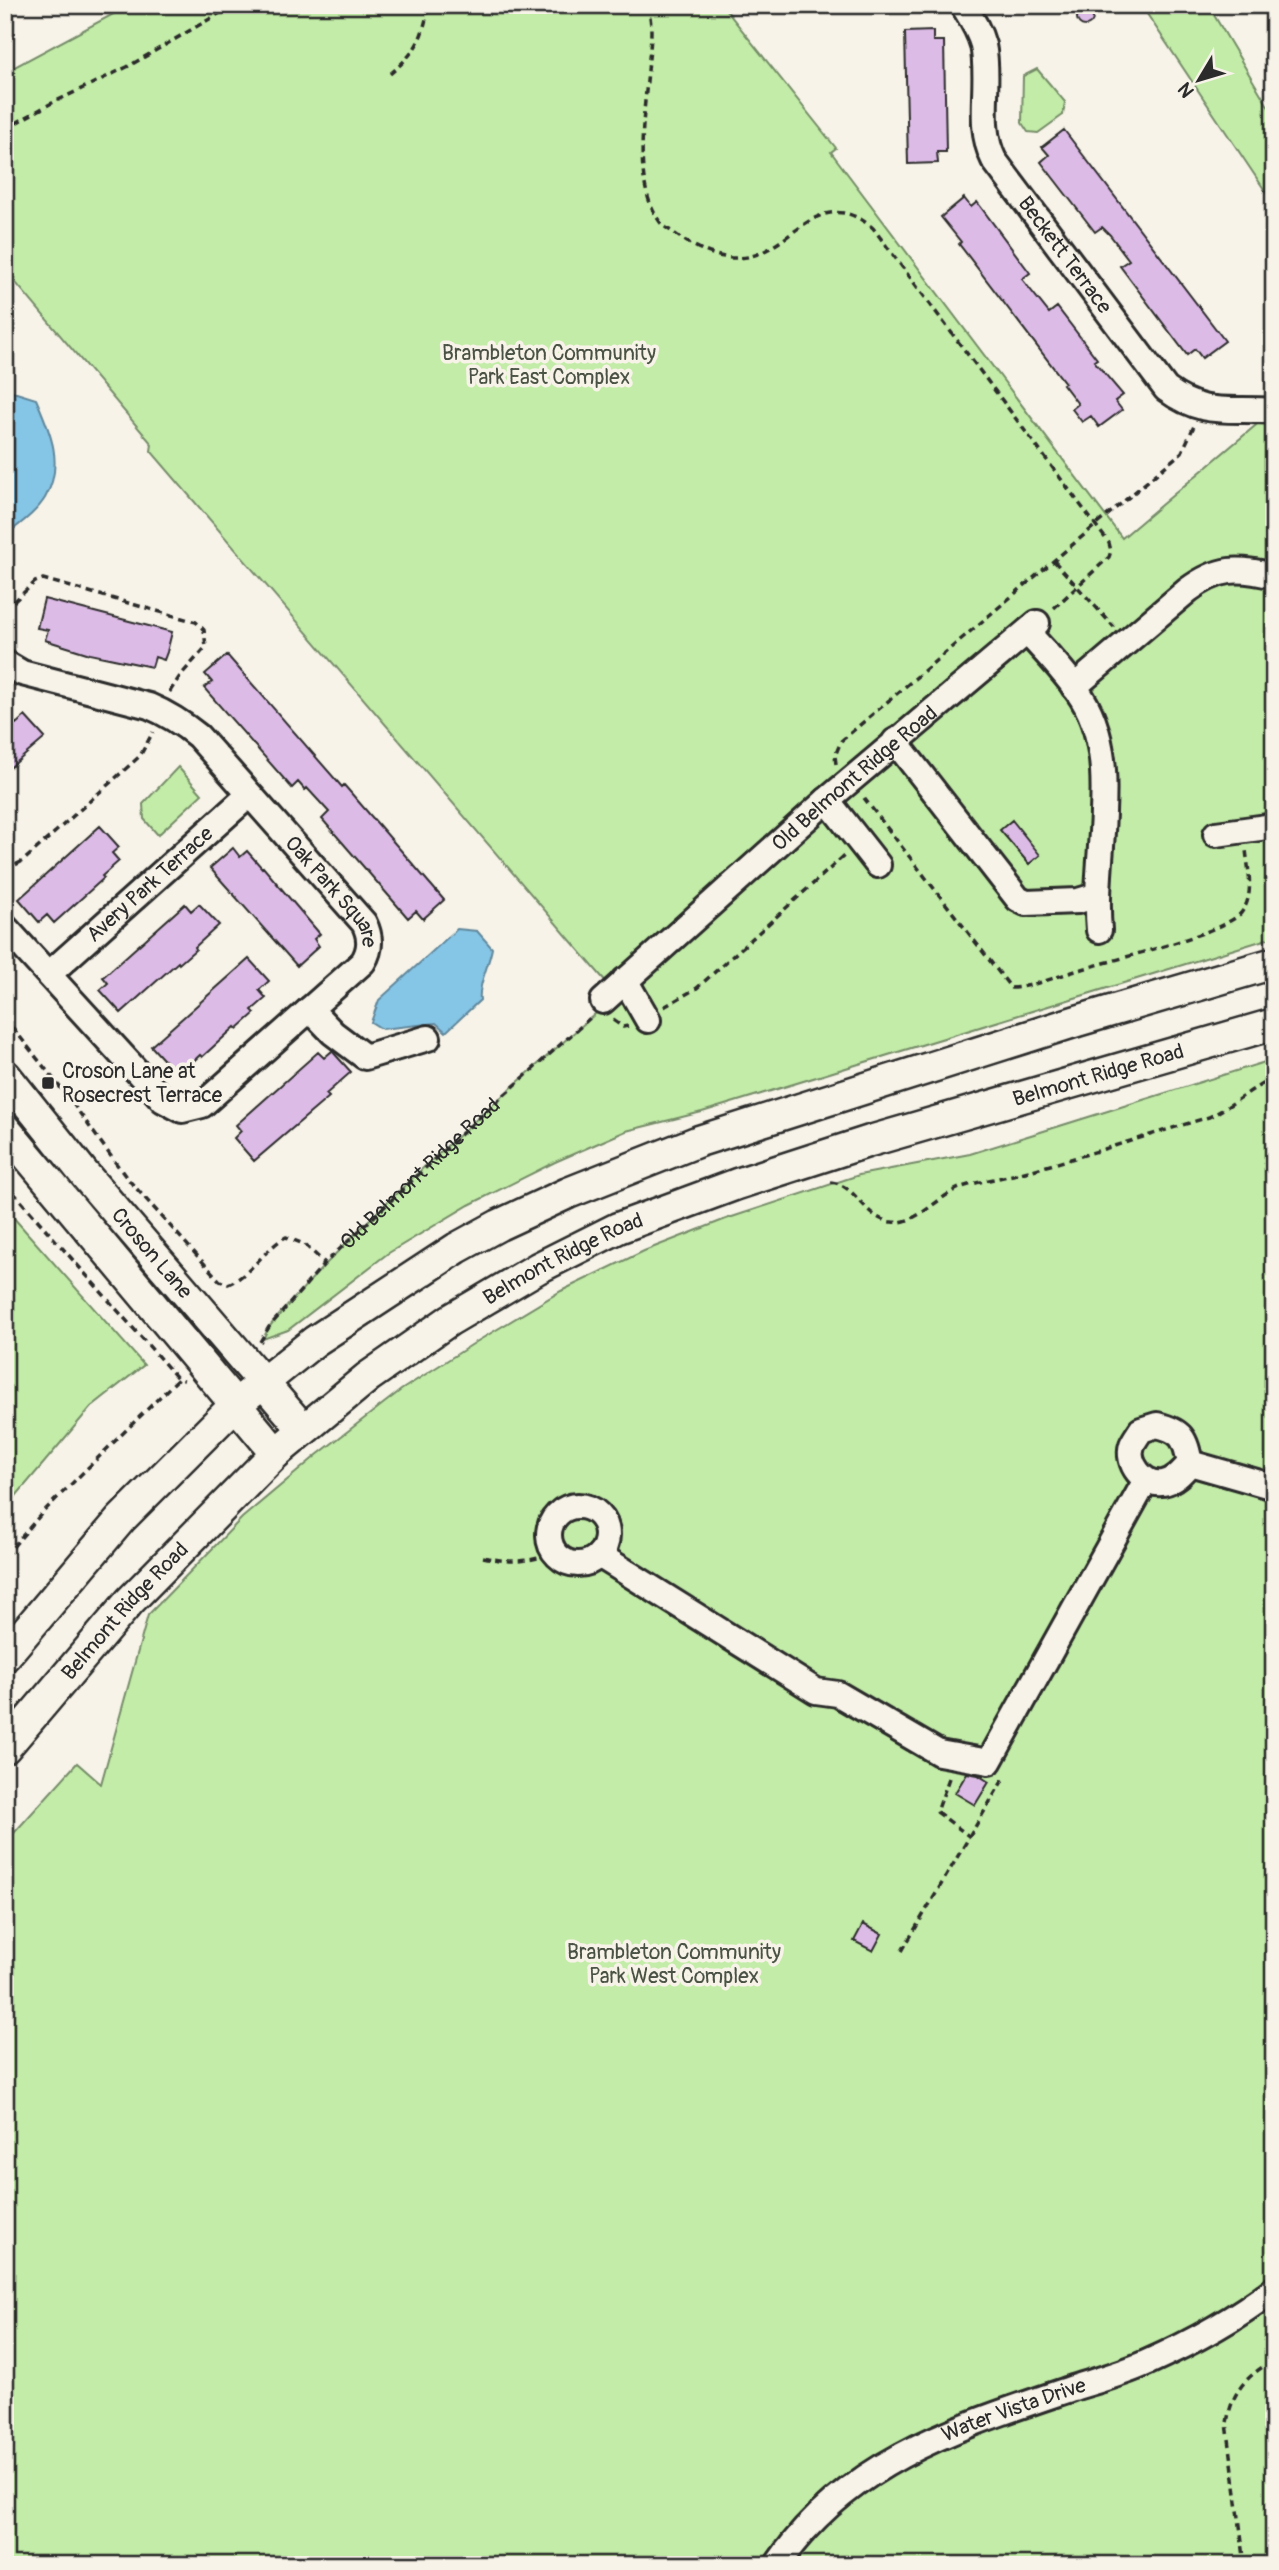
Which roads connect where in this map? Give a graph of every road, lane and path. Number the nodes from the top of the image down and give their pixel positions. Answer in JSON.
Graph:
{"nodes":[{"id":1,"x":234,"y":5,"type":"edge"},
{"id":2,"x":429,"y":5,"type":"edge"},
{"id":3,"x":647,"y":5,"type":"edge"},
{"id":4,"x":963,"y":5,"type":"edge"},
{"id":5,"x":390,"y":74,"type":"dead end"},
{"id":6,"x":5,"y":129,"type":"edge"},
{"id":7,"x":1199,"y":407,"type":"junction"},
{"id":8,"x":1274,"y":411,"type":"edge"},
{"id":9,"x":1096,"y":526,"type":"junction"},
{"id":10,"x":1054,"y":561,"type":"junction"},
{"id":11,"x":1274,"y":576,"type":"edge"},
{"id":12,"x":1077,"y":586,"type":"junction"},
{"id":13,"x":1032,"y":628,"type":"junction"},
{"id":14,"x":1128,"y":642,"type":"junction"},
{"id":15,"x":6,"y":667,"type":"edge"},
{"id":16,"x":1074,"y":687,"type":"junction"},
{"id":17,"x":895,"y":741,"type":"junction"},
{"id":18,"x":837,"y":767,"type":"dead end"},
{"id":19,"x":249,"y":795,"type":"junction"},
{"id":20,"x":827,"y":800,"type":"junction"},
{"id":21,"x":1274,"y":826,"type":"edge"},
{"id":22,"x":1216,"y":834,"type":"dead end"},
{"id":23,"x":852,"y":849,"type":"dead end"},
{"id":24,"x":878,"y":865,"type":"dead end"},
{"id":25,"x":1098,"y":895,"type":"junction"},
{"id":26,"x":5,"y":927,"type":"edge"},
{"id":27,"x":1099,"y":930,"type":"dead end"},
{"id":28,"x":1274,"y":963,"type":"edge"},
{"id":29,"x":50,"y":974,"type":"junction"},
{"id":30,"x":625,"y":980,"type":"junction"},
{"id":31,"x":599,"y":1007,"type":"joint"},
{"id":32,"x":310,"y":1009,"type":"junction"},
{"id":33,"x":652,"y":1016,"type":"joint"},
{"id":34,"x":5,"y":1018,"type":"edge"},
{"id":35,"x":1274,"y":1024,"type":"edge"},
{"id":36,"x":428,"y":1038,"type":"dead end"},
{"id":37,"x":5,"y":1075,"type":"edge"},
{"id":38,"x":1274,"y":1078,"type":"edge"},
{"id":39,"x":5,"y":1129,"type":"edge"},
{"id":40,"x":831,"y":1182,"type":"dead end"},
{"id":41,"x":5,"y":1183,"type":"edge"},
{"id":42,"x":325,"y":1263,"type":"junction"},
{"id":43,"x":249,"y":1351,"type":"junction"},
{"id":44,"x":178,"y":1379,"type":"junction"},
{"id":45,"x":214,"y":1380,"type":"junction"},
{"id":46,"x":261,"y":1382,"type":"junction"},
{"id":47,"x":235,"y":1405,"type":"junction"},
{"id":48,"x":303,"y":1429,"type":"junction"},
{"id":49,"x":276,"y":1453,"type":"junction"},
{"id":50,"x":1190,"y":1462,"type":"junction"},
{"id":51,"x":1146,"y":1480,"type":"junction"},
{"id":52,"x":1274,"y":1487,"type":"edge"},
{"id":53,"x":555,"y":1552,"type":"junction"},
{"id":54,"x":5,"y":1556,"type":"edge"},
{"id":55,"x":599,"y":1556,"type":"junction"},
{"id":56,"x":483,"y":1557,"type":"dead end"},
{"id":57,"x":5,"y":1656,"type":"edge"},
{"id":58,"x":5,"y":1748,"type":"edge"},
{"id":59,"x":957,"y":1756,"type":"junction"},
{"id":60,"x":989,"y":1762,"type":"junction"},
{"id":61,"x":970,"y":1837,"type":"junction"},
{"id":62,"x":902,"y":1951,"type":"dead end"},
{"id":63,"x":1274,"y":2290,"type":"edge"},
{"id":64,"x":1274,"y":2360,"type":"edge"},
{"id":65,"x":1245,"y":2558,"type":"junction"},
{"id":66,"x":777,"y":2565,"type":"edge"},
{"id":67,"x":1245,"y":2565,"type":"edge"},
{"id":68,"x":1255,"y":2565,"type":"edge"}],
"edges":[{"from":1,"to":6,"type":"path"},
{"from":2,"to":5,"type":"path"},
{"from":3,"to":9,"type":"path"},
{"from":4,"to":7,"type":"street","name":"Beckett Terrace"},
{"from":7,"to":8,"type":"street","name":"Beckett Terrace"},
{"from":7,"to":9,"type":"path"},
{"from":9,"to":10,"type":"path"},
{"from":9,"to":12,"type":"path"},
{"from":10,"to":12,"type":"path"},
{"from":10,"to":18,"type":"path"},
{"from":11,"to":14,"type":"street"},
{"from":12,"to":13,"type":"path"},
{"from":12,"to":14,"type":"path"},
{"from":13,"to":16,"type":"street"},
{"from":13,"to":17,"type":"street","name":"Old Belmont Ridge Road"},
{"from":14,"to":16,"type":"street"},
{"from":15,"to":19,"type":"street","name":"Oak Park Square"},
{"from":16,"to":25,"type":"street"},
{"from":17,"to":20,"type":"street","name":"Old Belmont Ridge Road"},
{"from":17,"to":25,"type":"street"},
{"from":19,"to":29,"type":"street","name":"Avery Park Terrace"},
{"from":19,"to":32,"type":"street","name":"Oak Park Square"},
{"from":20,"to":24,"type":"street"},
{"from":20,"to":30,"type":"street","name":"Old Belmont Ridge Road"},
{"from":21,"to":22,"type":"street"},
{"from":23,"to":33,"type":"path"},
{"from":25,"to":27,"type":"street"},
{"from":26,"to":29,"type":"street","name":"Oak Park Square"},
{"from":28,"to":46,"type":"main road"},
{"from":29,"to":32,"type":"street","name":"Oak Park Square"},
{"from":30,"to":31,"type":"street","name":"Old Belmont Ridge Road"},
{"from":30,"to":33,"type":"street"},
{"from":31,"to":42,"type":"path","name":"Old Belmont Ridge Road"},
{"from":32,"to":36,"type":"street"},
{"from":34,"to":42,"type":"path"},
{"from":35,"to":48,"type":"main road","name":"Belmont Ridge Road"},
{"from":37,"to":43,"type":"main road","name":"Croson Lane"},
{"from":38,"to":40,"type":"path"},
{"from":39,"to":45,"type":"main road","name":"Croson Lane"},
{"from":41,"to":44,"type":"path"},
{"from":42,"to":43,"type":"path","name":"Old Belmont Ridge Road"},
{"from":43,"to":46,"type":"main road","name":"Croson Lane"},
{"from":44,"to":45,"type":"path"},
{"from":44,"to":54,"type":"path"},
{"from":45,"to":47,"type":"main road","name":"Croson Lane"},
{"from":46,"to":47,"type":"main road"},
{"from":46,"to":48,"type":"main road","name":"Croson Lane"},
{"from":47,"to":49,"type":"main road","name":"Croson Lane"},
{"from":47,"to":57,"type":"main road"},
{"from":48,"to":49,"type":"main road","name":"Belmont Ridge Road"},
{"from":49,"to":58,"type":"main road","name":"Belmont Ridge Road"},
{"from":50,"to":51,"type":"street"},
{"from":50,"to":51,"type":"street"},
{"from":50,"to":52,"type":"street"},
{"from":51,"to":60,"type":"street"},
{"from":53,"to":55,"type":"street"},
{"from":53,"to":55,"type":"street"},
{"from":53,"to":56,"type":"path"},
{"from":55,"to":59,"type":"street"},
{"from":59,"to":60,"type":"street"},
{"from":59,"to":61,"type":"path"},
{"from":60,"to":61,"type":"path"},
{"from":61,"to":62,"type":"path"},
{"from":63,"to":66,"type":"street","name":"Water Vista Drive"},
{"from":64,"to":65,"type":"path"},
{"from":65,"to":67,"type":"path"},
{"from":65,"to":68,"type":"path"}]}
